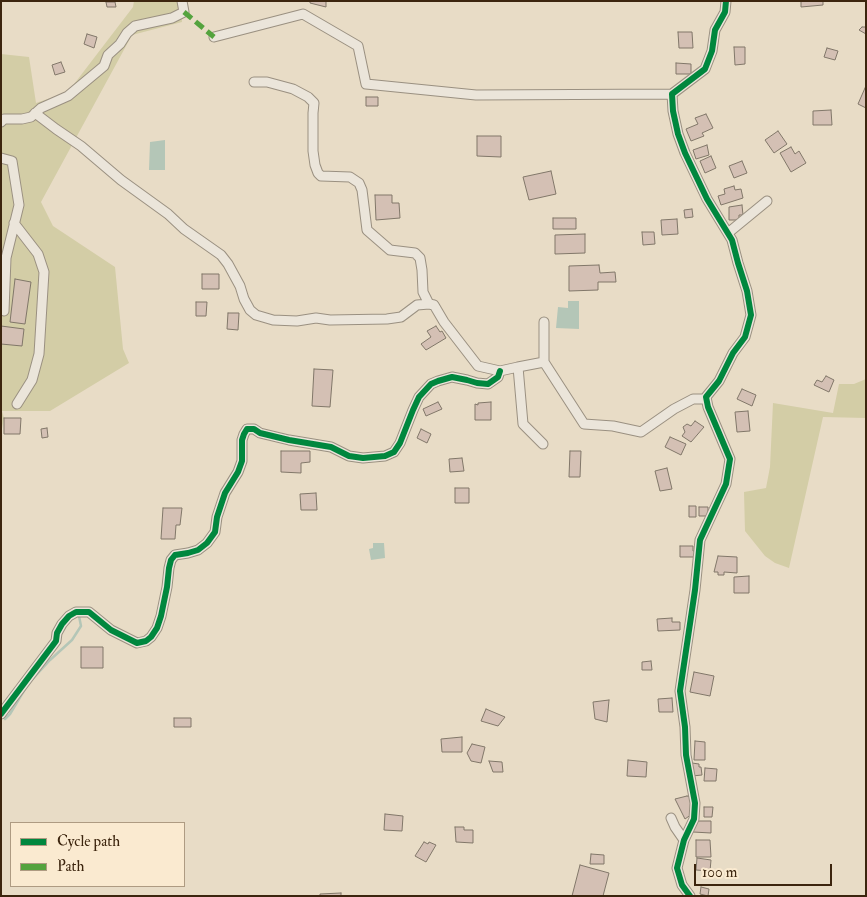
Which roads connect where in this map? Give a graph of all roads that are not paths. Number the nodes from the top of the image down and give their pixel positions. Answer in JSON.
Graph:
{"nodes":[{"id":1,"x":182,"y":1,"type":"edge"},
{"id":2,"x":726,"y":1,"type":"edge"},
{"id":3,"x":214,"y":37,"type":"dead end"},
{"id":4,"x":254,"y":82,"type":"dead end"},
{"id":5,"x":672,"y":94,"type":"junction"},
{"id":6,"x":35,"y":113,"type":"junction"},
{"id":7,"x":1,"y":122,"type":"edge"},
{"id":8,"x":1,"y":158,"type":"edge"},
{"id":9,"x":767,"y":201,"type":"dead end"},
{"id":10,"x":14,"y":224,"type":"junction"},
{"id":11,"x":728,"y":233,"type":"junction"},
{"id":12,"x":429,"y":304,"type":"junction"},
{"id":13,"x":4,"y":311,"type":"dead end"},
{"id":14,"x":544,"y":322,"type":"dead end"},
{"id":15,"x":544,"y":362,"type":"junction"},
{"id":16,"x":518,"y":367,"type":"junction"},
{"id":17,"x":500,"y":371,"type":"junction"},
{"id":18,"x":706,"y":399,"type":"junction"},
{"id":19,"x":17,"y":404,"type":"dead end"},
{"id":20,"x":543,"y":444,"type":"dead end"},
{"id":21,"x":1,"y":714,"type":"edge"},
{"id":22,"x":671,"y":818,"type":"dead end"},
{"id":23,"x":684,"y":840,"type":"junction"},
{"id":24,"x":690,"y":896,"type":"edge"}],
"edges":[{"from":1,"to":6,"type":"street"},
{"from":2,"to":5,"type":"street"},
{"from":3,"to":5,"type":"street"},
{"from":4,"to":12,"type":"street"},
{"from":5,"to":11,"type":"street"},
{"from":6,"to":7,"type":"street"},
{"from":6,"to":12,"type":"street"},
{"from":8,"to":10,"type":"street"},
{"from":9,"to":11,"type":"street"},
{"from":10,"to":13,"type":"street"},
{"from":10,"to":19,"type":"street"},
{"from":11,"to":18,"type":"street"},
{"from":12,"to":17,"type":"street"},
{"from":14,"to":15,"type":"street"},
{"from":15,"to":16,"type":"street"},
{"from":15,"to":18,"type":"street"},
{"from":16,"to":17,"type":"street"},
{"from":16,"to":20,"type":"street"},
{"from":17,"to":21,"type":"street"},
{"from":18,"to":23,"type":"street"},
{"from":22,"to":23,"type":"street"},
{"from":23,"to":24,"type":"street"}]}
